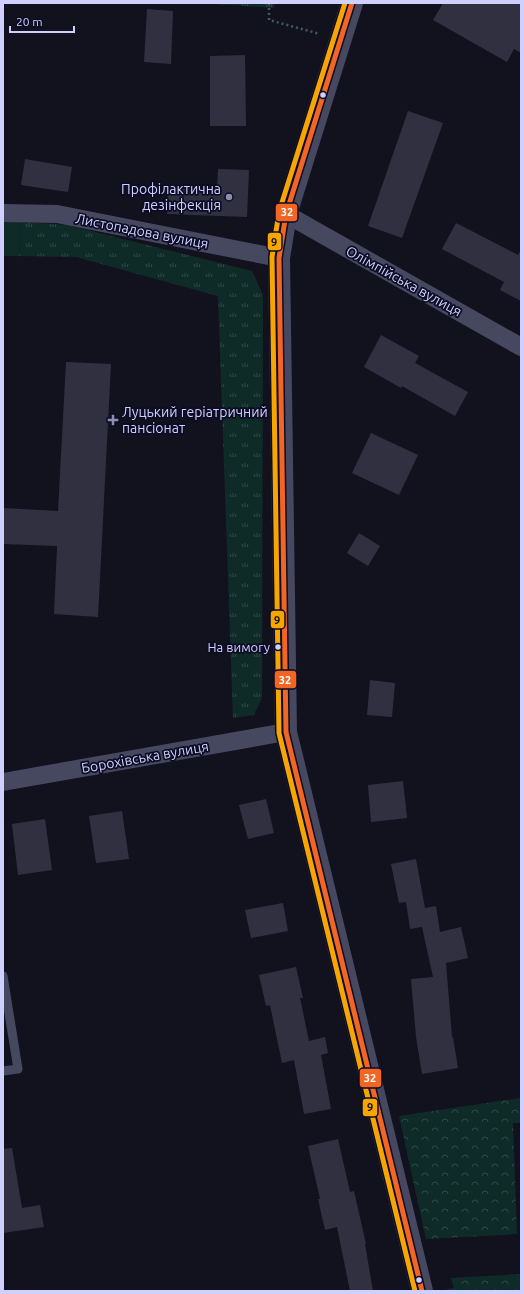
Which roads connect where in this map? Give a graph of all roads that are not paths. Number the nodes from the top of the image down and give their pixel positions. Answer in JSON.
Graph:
{"nodes":[{"id":1,"x":352,"y":3,"type":"edge"},
{"id":2,"x":3,"y":213,"type":"edge"},
{"id":3,"x":286,"y":214,"type":"junction"},
{"id":4,"x":279,"y":258,"type":"junction"},
{"id":5,"x":521,"y":347,"type":"edge"},
{"id":6,"x":286,"y":732,"type":"junction"},
{"id":7,"x":3,"y":782,"type":"edge"},
{"id":8,"x":3,"y":976,"type":"edge"},
{"id":9,"x":3,"y":1071,"type":"edge"},
{"id":10,"x":422,"y":1291,"type":"edge"}],
"edges":[{"from":1,"to":3,"type":"street"},
{"from":2,"to":4,"type":"street","name":"Листопадова вулиця"},
{"from":3,"to":4,"type":"street"},
{"from":3,"to":5,"type":"street","name":"Олімпійська вулиця"},
{"from":4,"to":6,"type":"street"},
{"from":6,"to":7,"type":"street","name":"Борохівська вулиця"},
{"from":6,"to":10,"type":"street"},
{"from":8,"to":9,"type":"lane"}]}
